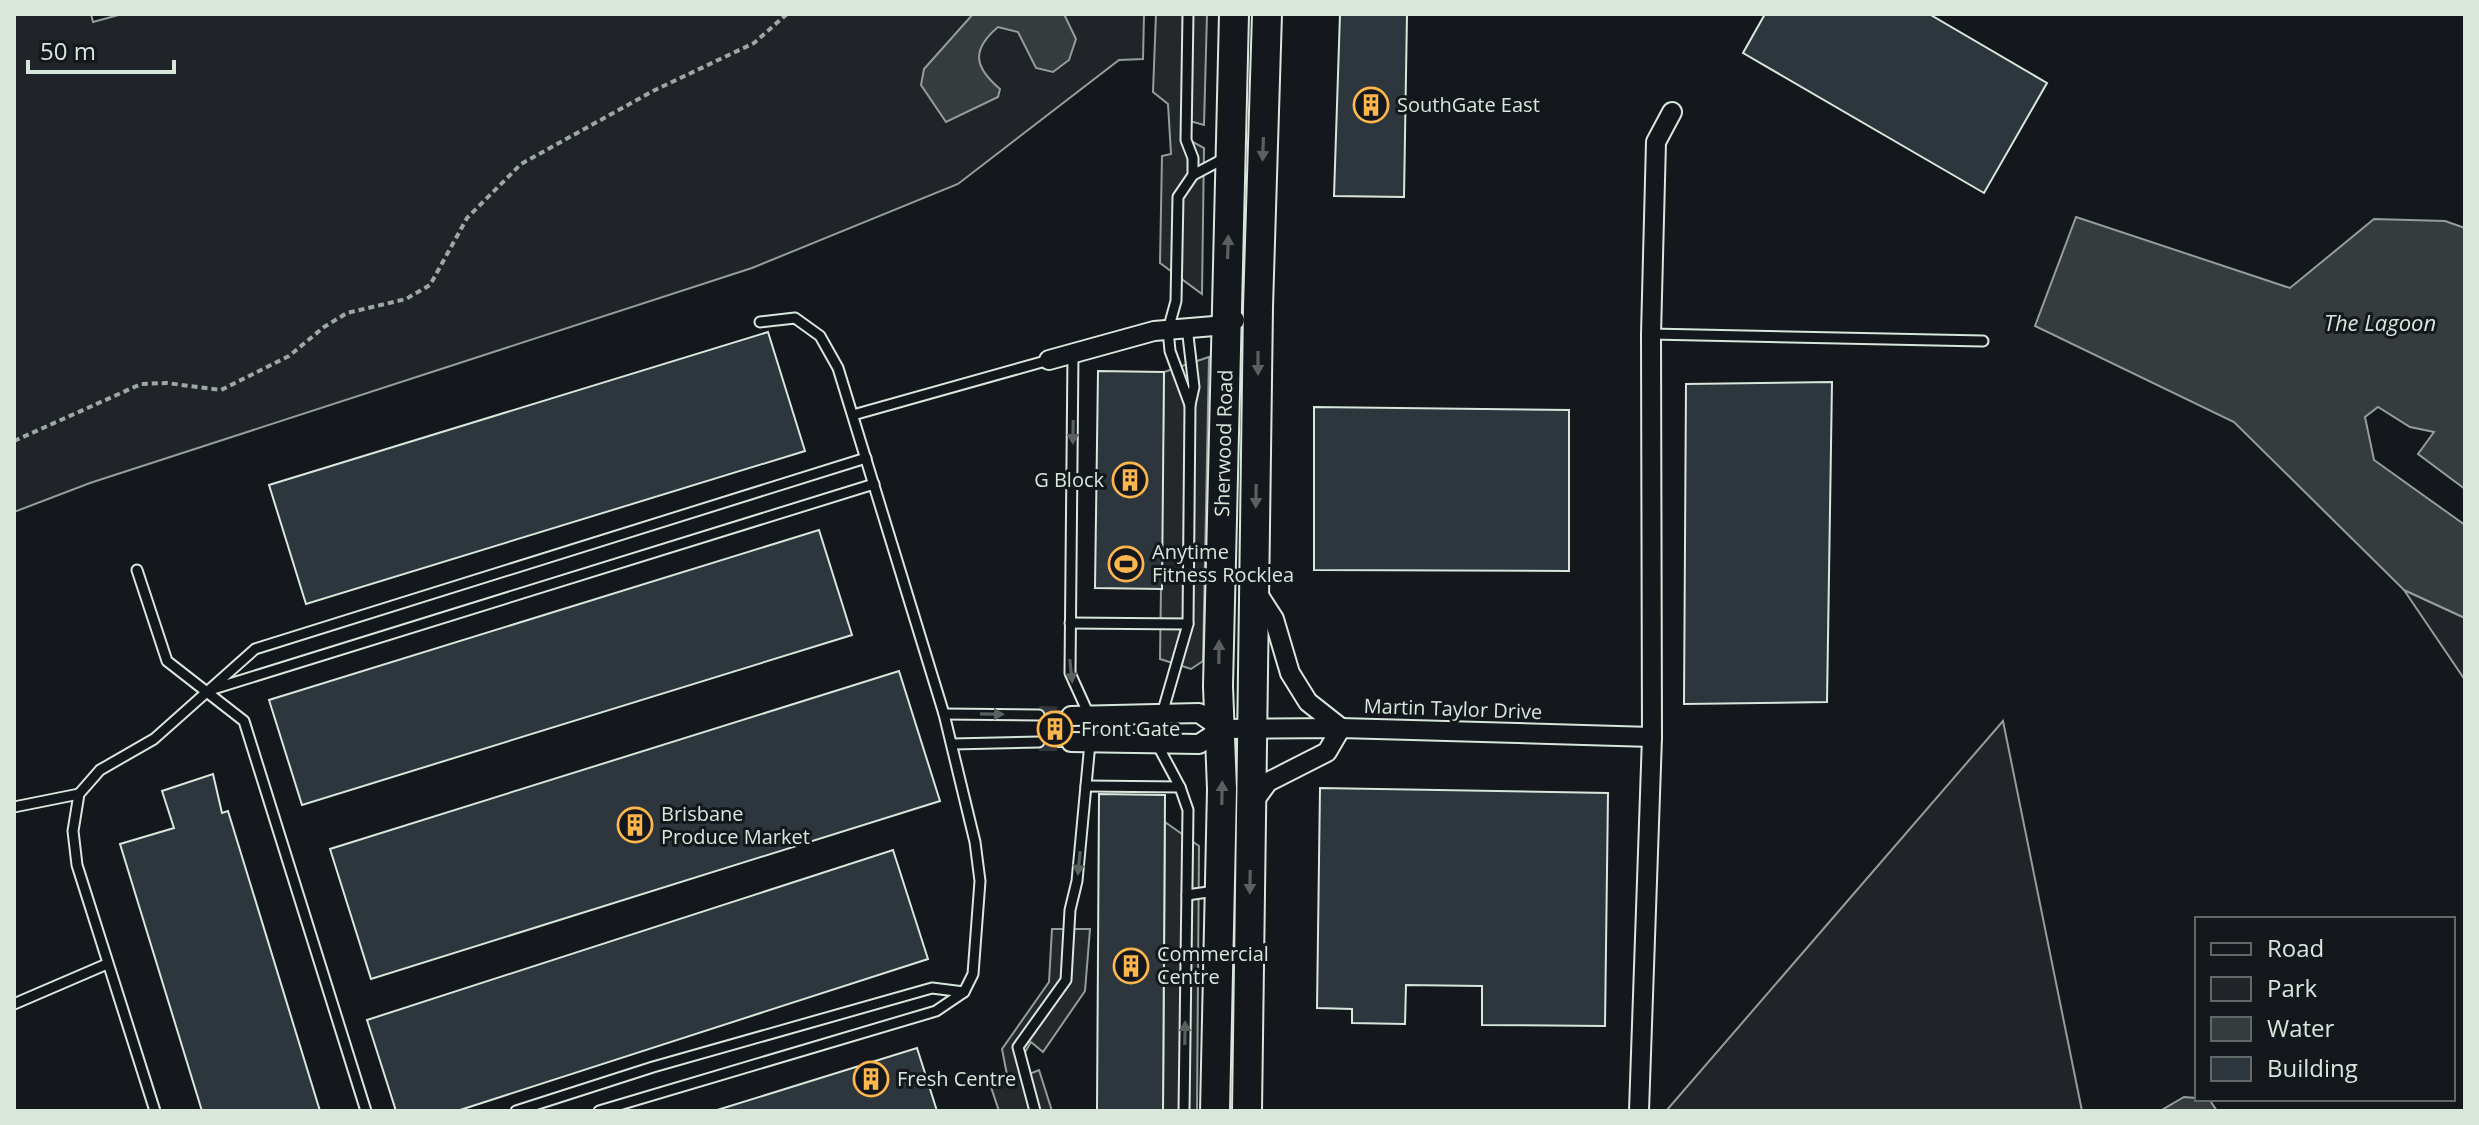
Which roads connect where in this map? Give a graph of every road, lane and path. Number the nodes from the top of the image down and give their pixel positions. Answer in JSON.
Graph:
{"nodes":[{"id":1,"x":787,"y":14,"type":"edge"},
{"id":2,"x":1188,"y":14,"type":"edge"},
{"id":3,"x":1234,"y":14,"type":"edge"},
{"id":4,"x":1267,"y":14,"type":"edge"},
{"id":5,"x":1672,"y":112,"type":"dead end"},
{"id":6,"x":1230,"y":152,"type":"junction"},
{"id":7,"x":1193,"y":175,"type":"junction"},
{"id":8,"x":1258,"y":307,"type":"junction"},
{"id":9,"x":760,"y":322,"type":"dead end"},
{"id":10,"x":1226,"y":325,"type":"junction"},
{"id":11,"x":1187,"y":327,"type":"junction"},
{"id":12,"x":1168,"y":330,"type":"junction"},
{"id":13,"x":1651,"y":334,"type":"junction"},
{"id":14,"x":1983,"y":341,"type":"dead end"},
{"id":15,"x":1073,"y":354,"type":"junction"},
{"id":16,"x":1049,"y":360,"type":"joint"},
{"id":17,"x":1190,"y":405,"type":"junction"},
{"id":18,"x":853,"y":415,"type":"junction"},
{"id":19,"x":14,"y":441,"type":"edge"},
{"id":20,"x":866,"y":458,"type":"junction"},
{"id":21,"x":874,"y":484,"type":"junction"},
{"id":22,"x":137,"y":570,"type":"dead end"},
{"id":23,"x":1255,"y":588,"type":"junction"},
{"id":24,"x":1070,"y":623,"type":"junction"},
{"id":25,"x":1188,"y":624,"type":"junction"},
{"id":26,"x":203,"y":692,"type":"junction"},
{"id":27,"x":944,"y":714,"type":"junction"},
{"id":28,"x":1162,"y":714,"type":"junction"},
{"id":29,"x":1039,"y":715,"type":"tunnel mouth"},
{"id":30,"x":1080,"y":716,"type":"junction"},
{"id":31,"x":1341,"y":728,"type":"junction"},
{"id":32,"x":1222,"y":729,"type":"junction"},
{"id":33,"x":1252,"y":730,"type":"junction"},
{"id":34,"x":1652,"y":737,"type":"junction"},
{"id":35,"x":1039,"y":742,"type":"tunnel mouth"},
{"id":36,"x":1080,"y":743,"type":"junction"},
{"id":37,"x":952,"y":744,"type":"junction"},
{"id":38,"x":1157,"y":744,"type":"junction"},
{"id":39,"x":1086,"y":786,"type":"junction"},
{"id":40,"x":1180,"y":787,"type":"junction"},
{"id":41,"x":79,"y":794,"type":"junction"},
{"id":42,"x":1251,"y":804,"type":"junction"},
{"id":43,"x":14,"y":807,"type":"edge"},
{"id":44,"x":1220,"y":890,"type":"junction"},
{"id":45,"x":1187,"y":895,"type":"junction"},
{"id":46,"x":107,"y":964,"type":"junction"},
{"id":47,"x":964,"y":992,"type":"junction"},
{"id":48,"x":14,"y":1004,"type":"edge"},
{"id":49,"x":155,"y":1111,"type":"edge"},
{"id":50,"x":366,"y":1111,"type":"edge"},
{"id":51,"x":516,"y":1111,"type":"edge"},
{"id":52,"x":599,"y":1111,"type":"edge"},
{"id":53,"x":1035,"y":1111,"type":"edge"},
{"id":54,"x":1184,"y":1111,"type":"edge"},
{"id":55,"x":1215,"y":1111,"type":"edge"},
{"id":56,"x":1247,"y":1111,"type":"edge"},
{"id":57,"x":1639,"y":1111,"type":"edge"}],
"edges":[{"from":1,"to":19,"type":"path"},
{"from":2,"to":7,"type":"lane"},
{"from":3,"to":6,"type":"main road","name":"Sherwood Road"},
{"from":4,"to":8,"type":"main road","name":"Sherwood Road","one_way":true},
{"from":5,"to":13,"type":"street"},
{"from":6,"to":7,"type":"lane"},
{"from":10,"to":6,"type":"main road","name":"Sherwood Road","one_way":true},
{"from":7,"to":12,"type":"lane"},
{"from":8,"to":10,"type":"street"},
{"from":8,"to":23,"type":"main road","name":"Sherwood Road","one_way":true},
{"from":9,"to":18,"type":"lane"},
{"from":10,"to":11,"type":"street"},
{"from":32,"to":10,"type":"main road","name":"Sherwood Road","one_way":true},
{"from":11,"to":12,"type":"street"},
{"from":11,"to":17,"type":"lane"},
{"from":12,"to":15,"type":"street"},
{"from":12,"to":17,"type":"lane"},
{"from":13,"to":14,"type":"lane"},
{"from":13,"to":34,"type":"street"},
{"from":15,"to":16,"type":"street"},
{"from":15,"to":24,"type":"lane","one_way":true},
{"from":16,"to":18,"type":"lane"},
{"from":17,"to":25,"type":"lane"},
{"from":18,"to":20,"type":"lane"},
{"from":20,"to":21,"type":"lane"},
{"from":20,"to":26,"type":"lane"},
{"from":21,"to":26,"type":"lane"},
{"from":21,"to":27,"type":"lane"},
{"from":22,"to":26,"type":"lane"},
{"from":23,"to":31,"type":"street"},
{"from":23,"to":33,"type":"main road","name":"Sherwood Road"},
{"from":24,"to":25,"type":"lane"},
{"from":24,"to":30,"type":"lane","one_way":true},
{"from":25,"to":28,"type":"lane"},
{"from":26,"to":41,"type":"lane"},
{"from":26,"to":50,"type":"lane"},
{"from":27,"to":29,"type":"lane","one_way":true},
{"from":27,"to":37,"type":"lane"},
{"from":28,"to":30,"type":"street"},
{"from":28,"to":32,"type":"street"},
{"from":30,"to":36,"type":"lane"},
{"from":31,"to":33,"type":"street","name":"Martin Taylor Drive"},
{"from":31,"to":34,"type":"street","name":"Martin Taylor Drive"},
{"from":31,"to":42,"type":"street"},
{"from":32,"to":33,"type":"street","name":"Martin Taylor Drive"},
{"from":32,"to":38,"type":"street"},
{"from":44,"to":32,"type":"main road","name":"Sherwood Road","one_way":true},
{"from":33,"to":42,"type":"main road","name":"Sherwood Road"},
{"from":34,"to":57,"type":"street"},
{"from":35,"to":37,"type":"lane"},
{"from":36,"to":38,"type":"street"},
{"from":36,"to":39,"type":"lane"},
{"from":37,"to":47,"type":"lane"},
{"from":38,"to":40,"type":"lane"},
{"from":39,"to":40,"type":"lane"},
{"from":39,"to":53,"type":"lane","one_way":true},
{"from":40,"to":45,"type":"lane"},
{"from":41,"to":43,"type":"lane"},
{"from":41,"to":46,"type":"lane"},
{"from":42,"to":56,"type":"main road","name":"Sherwood Road","one_way":true},
{"from":44,"to":45,"type":"lane"},
{"from":44,"to":55,"type":"main road","name":"Sherwood Road"},
{"from":54,"to":45,"type":"lane","one_way":true},
{"from":46,"to":48,"type":"lane"},
{"from":46,"to":49,"type":"lane"},
{"from":47,"to":51,"type":"lane"},
{"from":47,"to":52,"type":"lane"}]}
